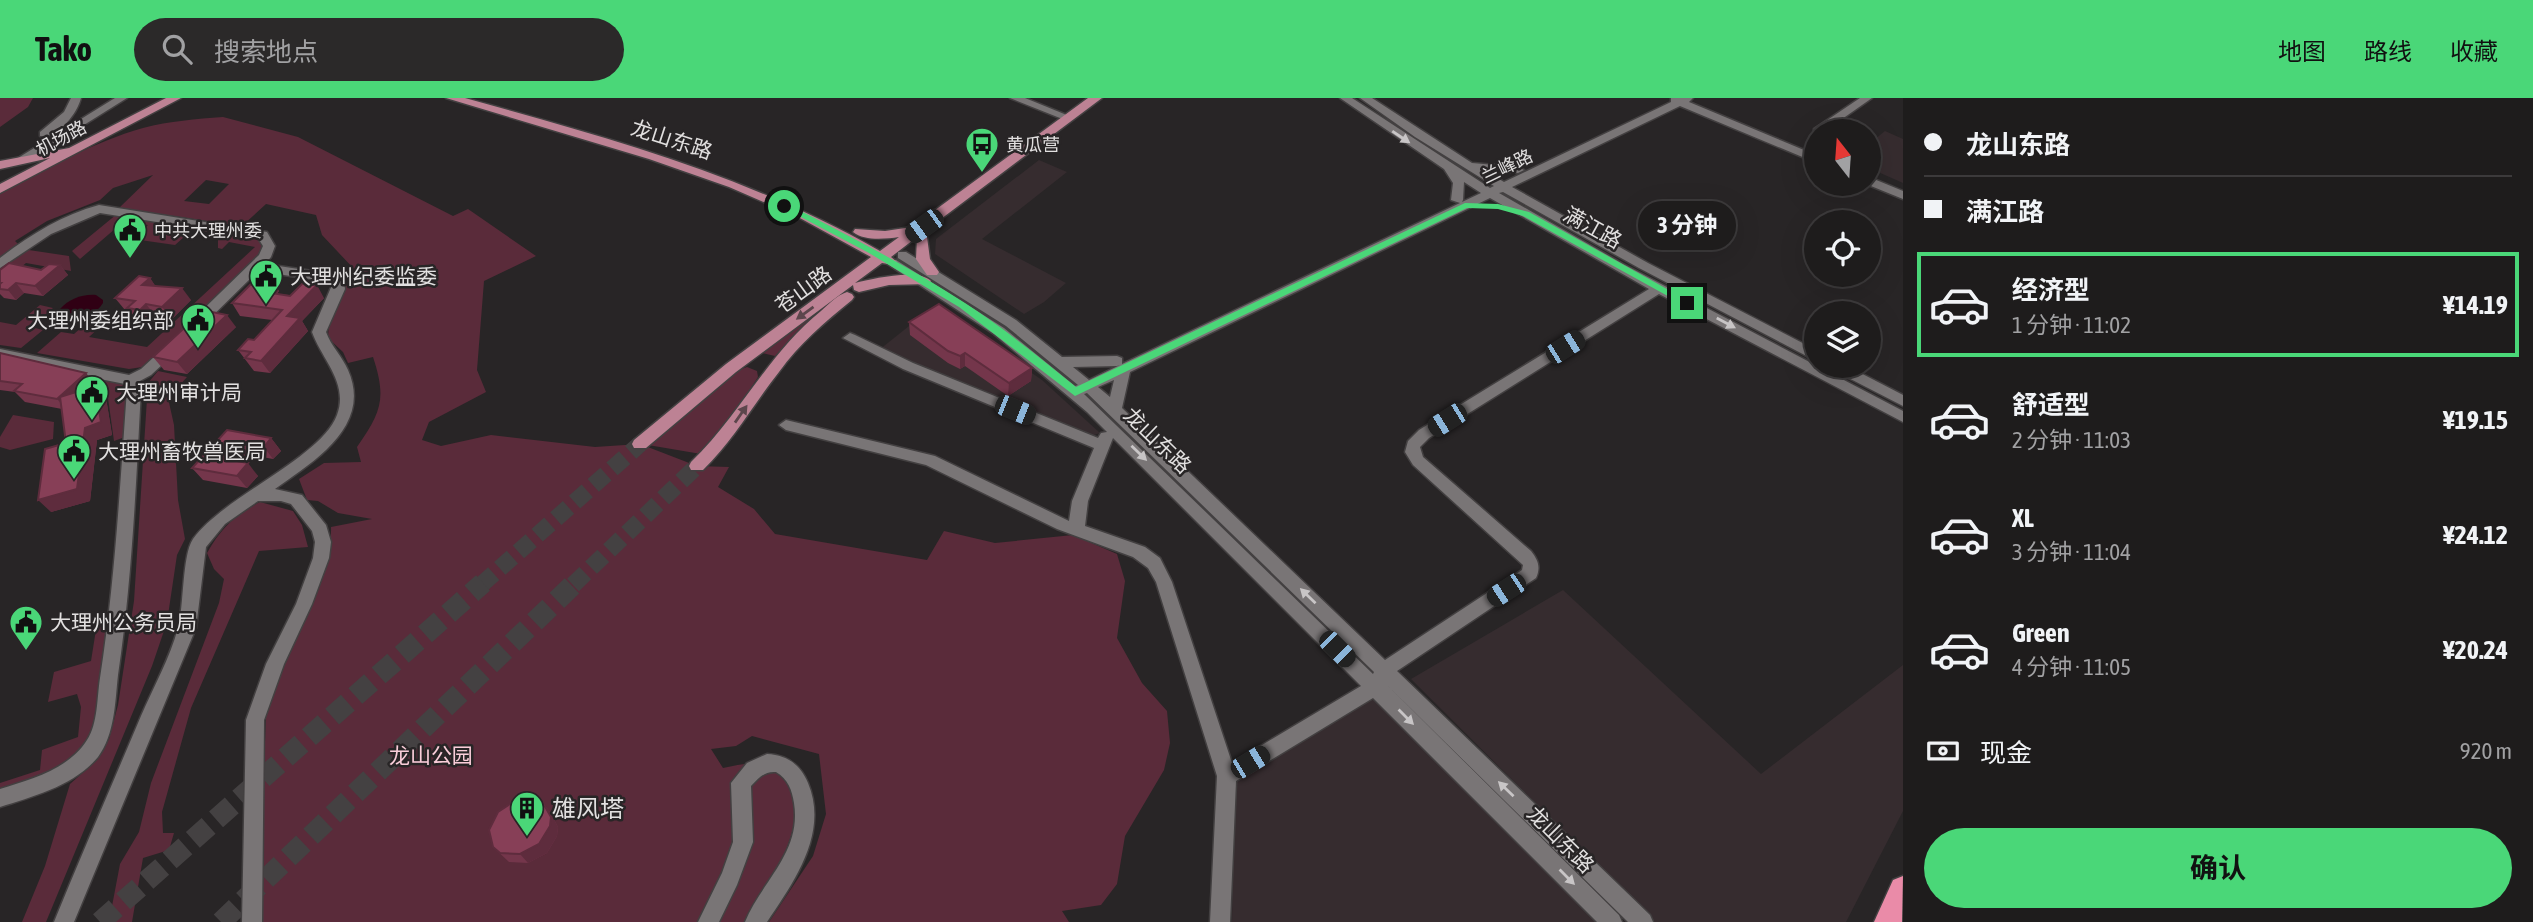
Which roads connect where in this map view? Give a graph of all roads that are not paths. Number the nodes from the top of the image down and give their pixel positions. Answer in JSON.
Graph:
{"nodes":[{"id":1,"x":76,"y":98,"type":"edge"},
{"id":2,"x":87,"y":98,"type":"edge"},
{"id":3,"x":122,"y":98,"type":"edge"},
{"id":4,"x":159,"y":98,"type":"edge"},
{"id":5,"x":175,"y":98,"type":"edge"},
{"id":6,"x":453,"y":98,"type":"edge"},
{"id":7,"x":483,"y":98,"type":"edge"},
{"id":8,"x":1015,"y":98,"type":"edge"},
{"id":9,"x":1096,"y":98,"type":"edge"},
{"id":10,"x":1111,"y":98,"type":"edge"},
{"id":11,"x":1345,"y":98,"type":"edge"},
{"id":12,"x":1365,"y":98,"type":"edge"},
{"id":13,"x":1867,"y":98,"type":"edge"},
{"id":14,"x":1675,"y":99,"type":"edge"},
{"id":15,"x":1069,"y":118,"type":"junction"},
{"id":16,"x":1836,"y":119,"type":"edge"},
{"id":17,"x":76,"y":125,"type":"junction"},
{"id":18,"x":1804,"y":141,"type":"edge"},
{"id":19,"x":1792,"y":149,"type":"junction"},
{"id":20,"x":77,"y":150,"type":"junction"},
{"id":21,"x":53,"y":152,"type":"junction"},
{"id":22,"x":1804,"y":154,"type":"edge"},
{"id":23,"x":1453,"y":156,"type":"junction"},
{"id":24,"x":24,"y":158,"type":"junction"},
{"id":25,"x":1438,"y":161,"type":"junction"},
{"id":26,"x":0,"y":165,"type":"edge"},
{"id":27,"x":1522,"y":173,"type":"junction"},
{"id":28,"x":0,"y":178,"type":"edge"},
{"id":29,"x":1881,"y":186,"type":"edge"},
{"id":30,"x":1493,"y":187,"type":"junction"},
{"id":31,"x":0,"y":189,"type":"edge"},
{"id":32,"x":1903,"y":195,"type":"edge"},
{"id":33,"x":1461,"y":203,"type":"junction"},
{"id":34,"x":1541,"y":208,"type":"junction"},
{"id":35,"x":1526,"y":214,"type":"junction"},
{"id":36,"x":923,"y":233,"type":"junction"},
{"id":37,"x":853,"y":234,"type":"junction"},
{"id":38,"x":892,"y":256,"type":"junction"},
{"id":39,"x":0,"y":264,"type":"edge"},
{"id":40,"x":255,"y":267,"type":"junction"},
{"id":41,"x":928,"y":277,"type":"junction"},
{"id":42,"x":854,"y":284,"type":"junction"},
{"id":43,"x":1659,"y":288,"type":"junction"},
{"id":44,"x":850,"y":338,"type":"dead end"},
{"id":45,"x":1804,"y":350,"type":"edge"},
{"id":46,"x":0,"y":354,"type":"edge"},
{"id":47,"x":1061,"y":362,"type":"junction"},
{"id":48,"x":1120,"y":365,"type":"junction"},
{"id":49,"x":1859,"y":378,"type":"edge"},
{"id":50,"x":130,"y":380,"type":"junction"},
{"id":51,"x":1078,"y":385,"type":"junction"},
{"id":52,"x":1903,"y":401,"type":"edge"},
{"id":53,"x":1903,"y":417,"type":"edge"},
{"id":54,"x":1113,"y":418,"type":"junction"},
{"id":55,"x":786,"y":425,"type":"dead end"},
{"id":56,"x":640,"y":444,"type":"tunnel mouth"},
{"id":57,"x":1102,"y":446,"type":"junction"},
{"id":58,"x":696,"y":466,"type":"tunnel mouth"},
{"id":59,"x":293,"y":468,"type":"junction"},
{"id":60,"x":256,"y":495,"type":"junction"},
{"id":61,"x":296,"y":499,"type":"junction"},
{"id":62,"x":1076,"y":530,"type":"junction"},
{"id":63,"x":1380,"y":678,"type":"junction"},
{"id":64,"x":1227,"y":776,"type":"junction"},
{"id":65,"x":0,"y":798,"type":"edge"},
{"id":66,"x":1903,"y":890,"type":"edge"},
{"id":67,"x":64,"y":922,"type":"edge"},
{"id":68,"x":252,"y":922,"type":"edge"},
{"id":69,"x":708,"y":922,"type":"edge"},
{"id":70,"x":755,"y":922,"type":"edge"},
{"id":71,"x":1220,"y":922,"type":"edge"},
{"id":72,"x":1612,"y":922,"type":"edge"},
{"id":73,"x":1643,"y":922,"type":"edge"},
{"id":74,"x":1888,"y":922,"type":"edge"}],
"edges":[{"from":1,"to":24,"type":"street"},
{"from":2,"to":17,"type":"street"},
{"from":3,"to":17,"type":"street"},
{"from":4,"to":21,"type":"main road","name":"机场路"},
{"from":5,"to":20,"type":"main road","name":"机场路"},
{"from":6,"to":37,"type":"main road","name":"龙山东路"},
{"from":7,"to":37,"type":"main road","name":"龙山东路"},
{"from":8,"to":15,"type":"street"},
{"from":9,"to":15,"type":"main road","name":"苍山路"},
{"from":10,"to":36,"type":"main road","name":"苍山路"},
{"from":11,"to":25,"type":"street","name":"满江路","one_way":true},
{"from":12,"to":23,"type":"street","name":"满江路"},
{"from":13,"to":16,"type":"street"},
{"from":14,"to":19,"type":"street"},
{"from":14,"to":27,"type":"street","name":"兰峰路"},
{"from":15,"to":36,"type":"main road","name":"苍山路"},
{"from":17,"to":24,"type":"street"},
{"from":18,"to":19,"type":"street"},
{"from":19,"to":22,"type":"street"},
{"from":20,"to":21,"type":"main road"},
{"from":20,"to":31,"type":"main road","name":"机场路"},
{"from":21,"to":24,"type":"main road"},
{"from":21,"to":28,"type":"main road","name":"机场路"},
{"from":23,"to":27,"type":"street"},
{"from":23,"to":30,"type":"street","name":"满江路"},
{"from":24,"to":26,"type":"main road"},
{"from":25,"to":30,"type":"street","name":"满江路"},
{"from":25,"to":33,"type":"street"},
{"from":27,"to":30,"type":"street","name":"兰峰路"},
{"from":27,"to":34,"type":"street"},
{"from":29,"to":32,"type":"street"},
{"from":30,"to":33,"type":"street","name":"兰峰路"},
{"from":30,"to":34,"type":"street","name":"满江路"},
{"from":30,"to":35,"type":"street","name":"满江路"},
{"from":33,"to":35,"type":"street"},
{"from":33,"to":48,"type":"street","name":"兰峰路"},
{"from":34,"to":45,"type":"street","name":"满江路"},
{"from":35,"to":43,"type":"street","name":"满江路"},
{"from":36,"to":37,"type":"main road"},
{"from":36,"to":38,"type":"main road","name":"苍山路"},
{"from":36,"to":41,"type":"main road"},
{"from":37,"to":38,"type":"main road","name":"龙山东路"},
{"from":37,"to":42,"type":"main road"},
{"from":38,"to":41,"type":"street","name":"龙山东路"},
{"from":38,"to":42,"type":"main road","name":"苍山路"},
{"from":39,"to":40,"type":"street"},
{"from":40,"to":50,"type":"street"},
{"from":40,"to":59,"type":"street"},
{"from":41,"to":42,"type":"main road"},
{"from":41,"to":47,"type":"street","name":"龙山东路"},
{"from":41,"to":51,"type":"street","name":"龙山东路"},
{"from":42,"to":56,"type":"main road","name":"苍山路","one_way":true},
{"from":58,"to":42,"type":"main road","name":"苍山路","one_way":true},
{"from":43,"to":53,"type":"street","name":"满江路","one_way":true},
{"from":43,"to":63,"type":"street"},
{"from":44,"to":57,"type":"street"},
{"from":46,"to":50,"type":"street"},
{"from":47,"to":48,"type":"street"},
{"from":47,"to":51,"type":"street","name":"龙山东路"},
{"from":48,"to":51,"type":"street","name":"兰峰路"},
{"from":48,"to":54,"type":"street"},
{"from":49,"to":52,"type":"street"},
{"from":50,"to":65,"type":"street"},
{"from":51,"to":54,"type":"street","name":"龙山东路"},
{"from":54,"to":57,"type":"street"},
{"from":54,"to":63,"type":"street","name":"龙山东路"},
{"from":55,"to":62,"type":"street"},
{"from":57,"to":62,"type":"street"},
{"from":59,"to":60,"type":"street"},
{"from":59,"to":61,"type":"street"},
{"from":60,"to":61,"type":"street"},
{"from":60,"to":67,"type":"street"},
{"from":61,"to":68,"type":"street"},
{"from":62,"to":64,"type":"street"},
{"from":63,"to":64,"type":"street"},
{"from":63,"to":72,"type":"street","name":"龙山东路","one_way":true},
{"from":73,"to":63,"type":"street","name":"龙山东路","one_way":true},
{"from":64,"to":71,"type":"street"},
{"from":66,"to":74,"type":"highway"},
{"from":69,"to":70,"type":"street"}]}
